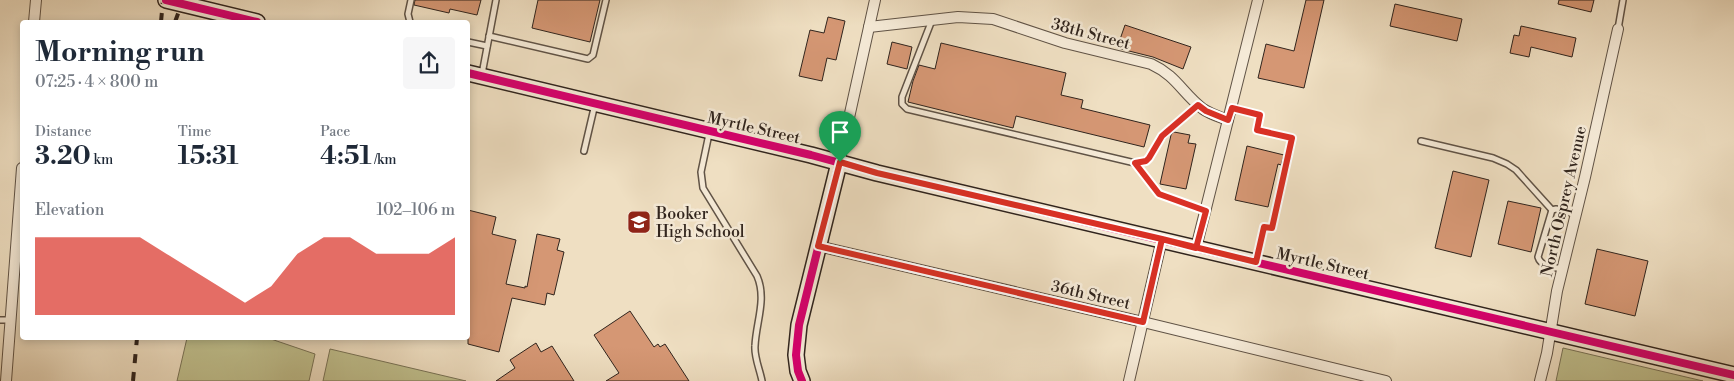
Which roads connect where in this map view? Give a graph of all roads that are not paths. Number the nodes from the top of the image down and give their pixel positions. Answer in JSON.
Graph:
{"nodes":[{"id":1,"x":36,"y":0,"type":"edge"},
{"id":2,"x":166,"y":0,"type":"edge"},
{"id":3,"x":411,"y":0,"type":"edge"},
{"id":4,"x":496,"y":0,"type":"edge"},
{"id":5,"x":606,"y":0,"type":"edge"},
{"id":6,"x":875,"y":0,"type":"edge"},
{"id":7,"x":1258,"y":0,"type":"edge"},
{"id":8,"x":1623,"y":0,"type":"edge"},
{"id":9,"x":34,"y":20,"type":"edge"},
{"id":10,"x":249,"y":20,"type":"edge"},
{"id":11,"x":410,"y":20,"type":"edge"},
{"id":12,"x":932,"y":20,"type":"junction"},
{"id":13,"x":869,"y":27,"type":"junction"},
{"id":14,"x":1618,"y":29,"type":"joint"},
{"id":15,"x":489,"y":36,"type":"junction"},
{"id":16,"x":470,"y":42,"type":"edge"},
{"id":17,"x":487,"y":46,"type":"junction"},
{"id":18,"x":474,"y":75,"type":"edge"},
{"id":19,"x":595,"y":104,"type":"junction"},
{"id":20,"x":1198,"y":105,"type":"junction"},
{"id":21,"x":1232,"y":108,"type":"junction"},
{"id":22,"x":1228,"y":120,"type":"junction"},
{"id":23,"x":710,"y":131,"type":"junction"},
{"id":24,"x":1421,"y":141,"type":"dead end"},
{"id":25,"x":584,"y":151,"type":"dead end"},
{"id":26,"x":840,"y":162,"type":"junction"},
{"id":27,"x":1135,"y":163,"type":"junction"},
{"id":28,"x":20,"y":186,"type":"edge"},
{"id":29,"x":1552,"y":210,"type":"junction"},
{"id":30,"x":1206,"y":211,"type":"junction"},
{"id":31,"x":1576,"y":214,"type":"junction"},
{"id":32,"x":1162,"y":239,"type":"junction"},
{"id":33,"x":818,"y":246,"type":"junction"},
{"id":34,"x":1196,"y":248,"type":"junction"},
{"id":35,"x":1256,"y":262,"type":"junction"},
{"id":36,"x":1563,"y":269,"type":"junction"},
{"id":37,"x":5,"y":320,"type":"edge"},
{"id":38,"x":1143,"y":322,"type":"junction"},
{"id":39,"x":1550,"y":332,"type":"junction"},
{"id":40,"x":1734,"y":375,"type":"edge"},
{"id":41,"x":6,"y":381,"type":"edge"},
{"id":42,"x":762,"y":381,"type":"edge"},
{"id":43,"x":802,"y":381,"type":"edge"},
{"id":44,"x":1129,"y":381,"type":"edge"},
{"id":45,"x":1386,"y":381,"type":"edge"},
{"id":46,"x":1540,"y":381,"type":"edge"}],
"edges":[{"from":1,"to":9,"type":"street"},
{"from":2,"to":10,"type":"street"},
{"from":3,"to":11,"type":"lane"},
{"from":4,"to":15,"type":"lane"},
{"from":5,"to":15,"type":"lane"},
{"from":6,"to":13,"type":"street"},
{"from":7,"to":21,"type":"street"},
{"from":8,"to":14,"type":"lane"},
{"from":12,"to":13,"type":"street","name":"38th Street"},
{"from":12,"to":20,"type":"street","name":"38th Street"},
{"from":12,"to":27,"type":"lane"},
{"from":13,"to":26,"type":"street"},
{"from":14,"to":31,"type":"street","name":"North Osprey Avenue"},
{"from":15,"to":17,"type":"lane"},
{"from":16,"to":17,"type":"lane"},
{"from":17,"to":18,"type":"lane"},
{"from":18,"to":19,"type":"street","name":"Myrtle Street"},
{"from":19,"to":23,"type":"street","name":"Myrtle Street"},
{"from":19,"to":25,"type":"lane"},
{"from":20,"to":22,"type":"street","name":"38th Street"},
{"from":20,"to":27,"type":"lane"},
{"from":21,"to":22,"type":"street"},
{"from":21,"to":35,"type":"lane"},
{"from":22,"to":30,"type":"street"},
{"from":23,"to":26,"type":"street","name":"Myrtle Street"},
{"from":23,"to":42,"type":"lane"},
{"from":24,"to":29,"type":"lane"},
{"from":26,"to":32,"type":"street","name":"Myrtle Street"},
{"from":26,"to":33,"type":"street"},
{"from":27,"to":30,"type":"lane"},
{"from":28,"to":37,"type":"street"},
{"from":29,"to":31,"type":"lane"},
{"from":29,"to":36,"type":"lane"},
{"from":30,"to":34,"type":"street"},
{"from":31,"to":36,"type":"street","name":"North Osprey Avenue"},
{"from":32,"to":34,"type":"street","name":"Myrtle Street"},
{"from":32,"to":38,"type":"street"},
{"from":33,"to":38,"type":"street","name":"36th Street"},
{"from":33,"to":43,"type":"street"},
{"from":34,"to":35,"type":"street","name":"Myrtle Street"},
{"from":35,"to":39,"type":"street","name":"Myrtle Street"},
{"from":36,"to":39,"type":"street","name":"North Osprey Avenue"},
{"from":37,"to":41,"type":"street"},
{"from":38,"to":44,"type":"street"},
{"from":38,"to":45,"type":"street","name":"36th Street"},
{"from":39,"to":40,"type":"street","name":"Myrtle Street"},
{"from":39,"to":46,"type":"street","name":"North Osprey Avenue"}]}
